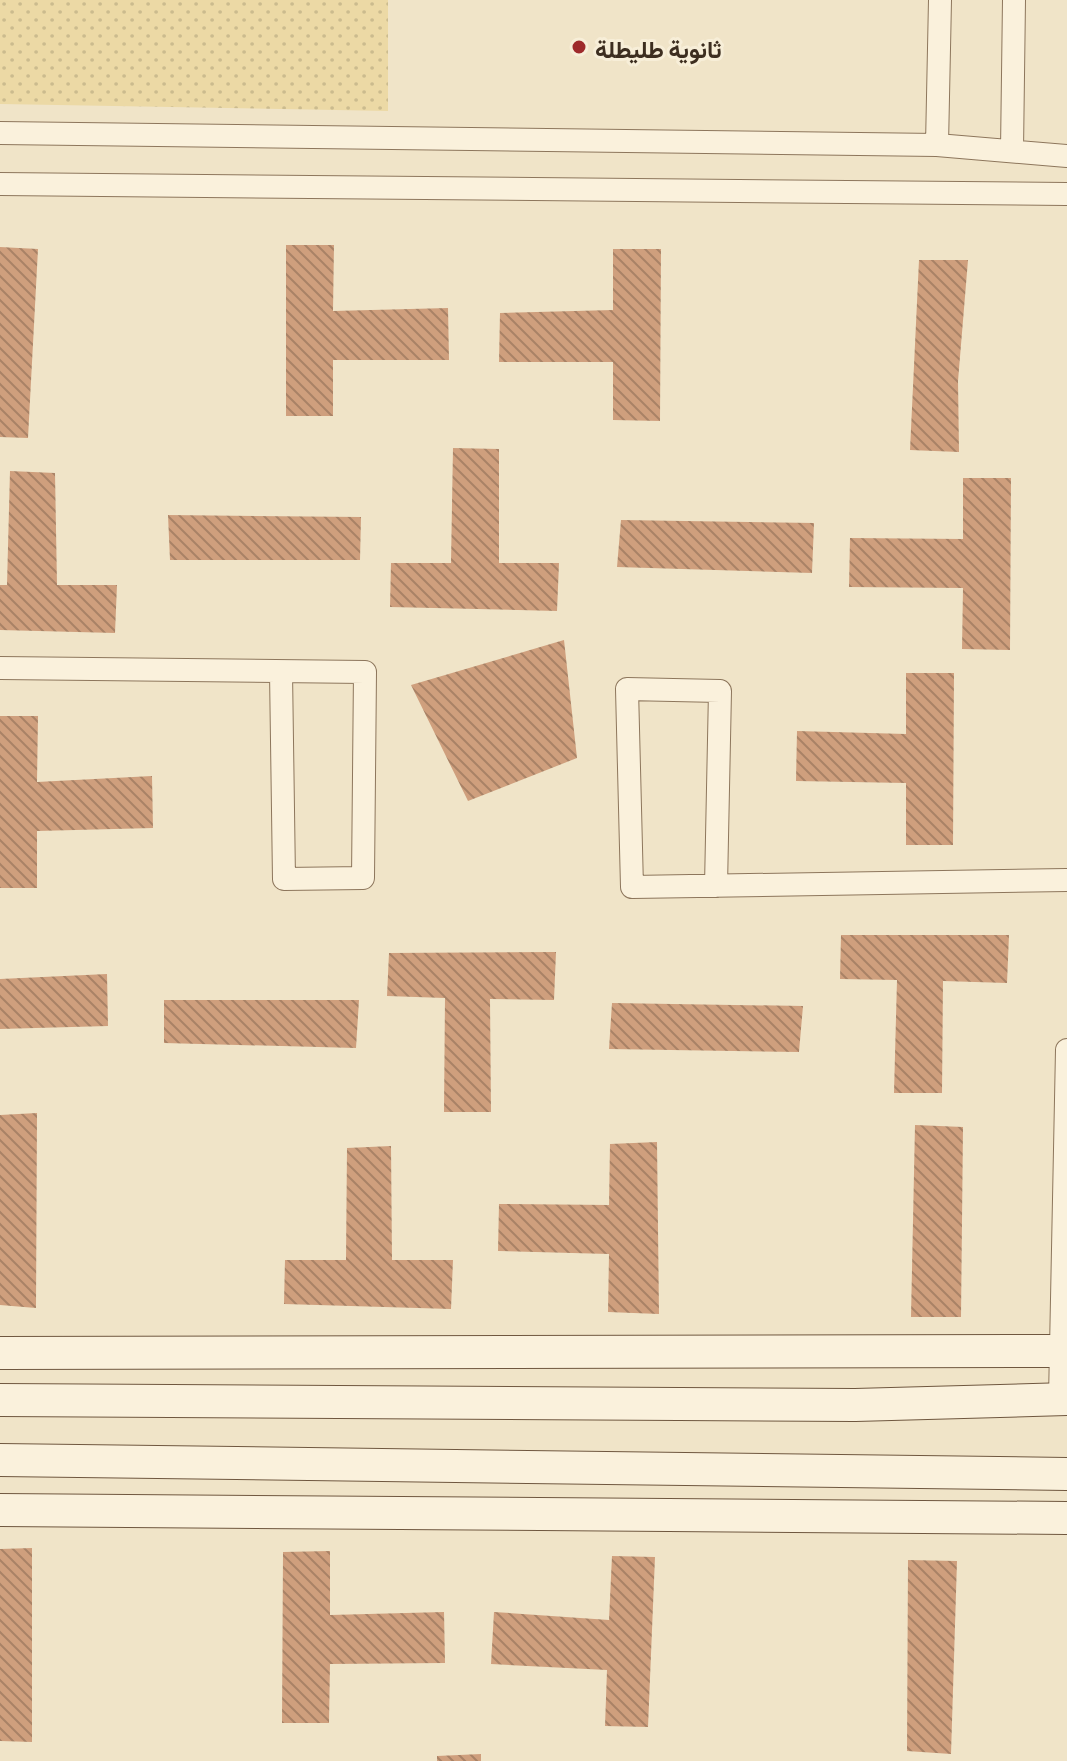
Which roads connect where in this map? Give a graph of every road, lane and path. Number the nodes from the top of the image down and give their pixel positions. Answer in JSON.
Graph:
{"nodes":[{"id":1,"x":940,"y":0,"type":"edge"},
{"id":2,"x":1014,"y":0,"type":"edge"},
{"id":3,"x":0,"y":133,"type":"edge"},
{"id":4,"x":937,"y":145,"type":"junction"},
{"id":5,"x":1012,"y":150,"type":"junction"},
{"id":6,"x":1067,"y":156,"type":"edge"},
{"id":7,"x":0,"y":184,"type":"edge"},
{"id":8,"x":1067,"y":194,"type":"edge"},
{"id":9,"x":0,"y":668,"type":"edge"},
{"id":10,"x":281,"y":672,"type":"junction"},
{"id":11,"x":1067,"y":880,"type":"edge"},
{"id":12,"x":716,"y":886,"type":"junction"},
{"id":13,"x":1067,"y":1050,"type":"edge"},
{"id":14,"x":1064,"y":1351,"type":"edge"},
{"id":15,"x":0,"y":1353,"type":"edge"},
{"id":16,"x":1063,"y":1399,"type":"edge"},
{"id":17,"x":0,"y":1400,"type":"edge"},
{"id":18,"x":0,"y":1460,"type":"edge"},
{"id":19,"x":1067,"y":1474,"type":"edge"},
{"id":20,"x":0,"y":1510,"type":"edge"},
{"id":21,"x":1067,"y":1518,"type":"edge"}],
"edges":[{"from":1,"to":4,"type":"street"},
{"from":2,"to":5,"type":"street"},
{"from":3,"to":4,"type":"street"},
{"from":4,"to":5,"type":"street"},
{"from":5,"to":6,"type":"street"},
{"from":7,"to":8,"type":"street"},
{"from":9,"to":10,"type":"street"},
{"from":10,"to":10,"type":"street"},
{"from":11,"to":12,"type":"street"},
{"from":12,"to":12,"type":"street"},
{"from":13,"to":14,"type":"street"},
{"from":14,"to":15,"type":"main road"},
{"from":14,"to":16,"type":"street"},
{"from":16,"to":17,"type":"main road"},
{"from":18,"to":19,"type":"main road"},
{"from":20,"to":21,"type":"main road"}]}
